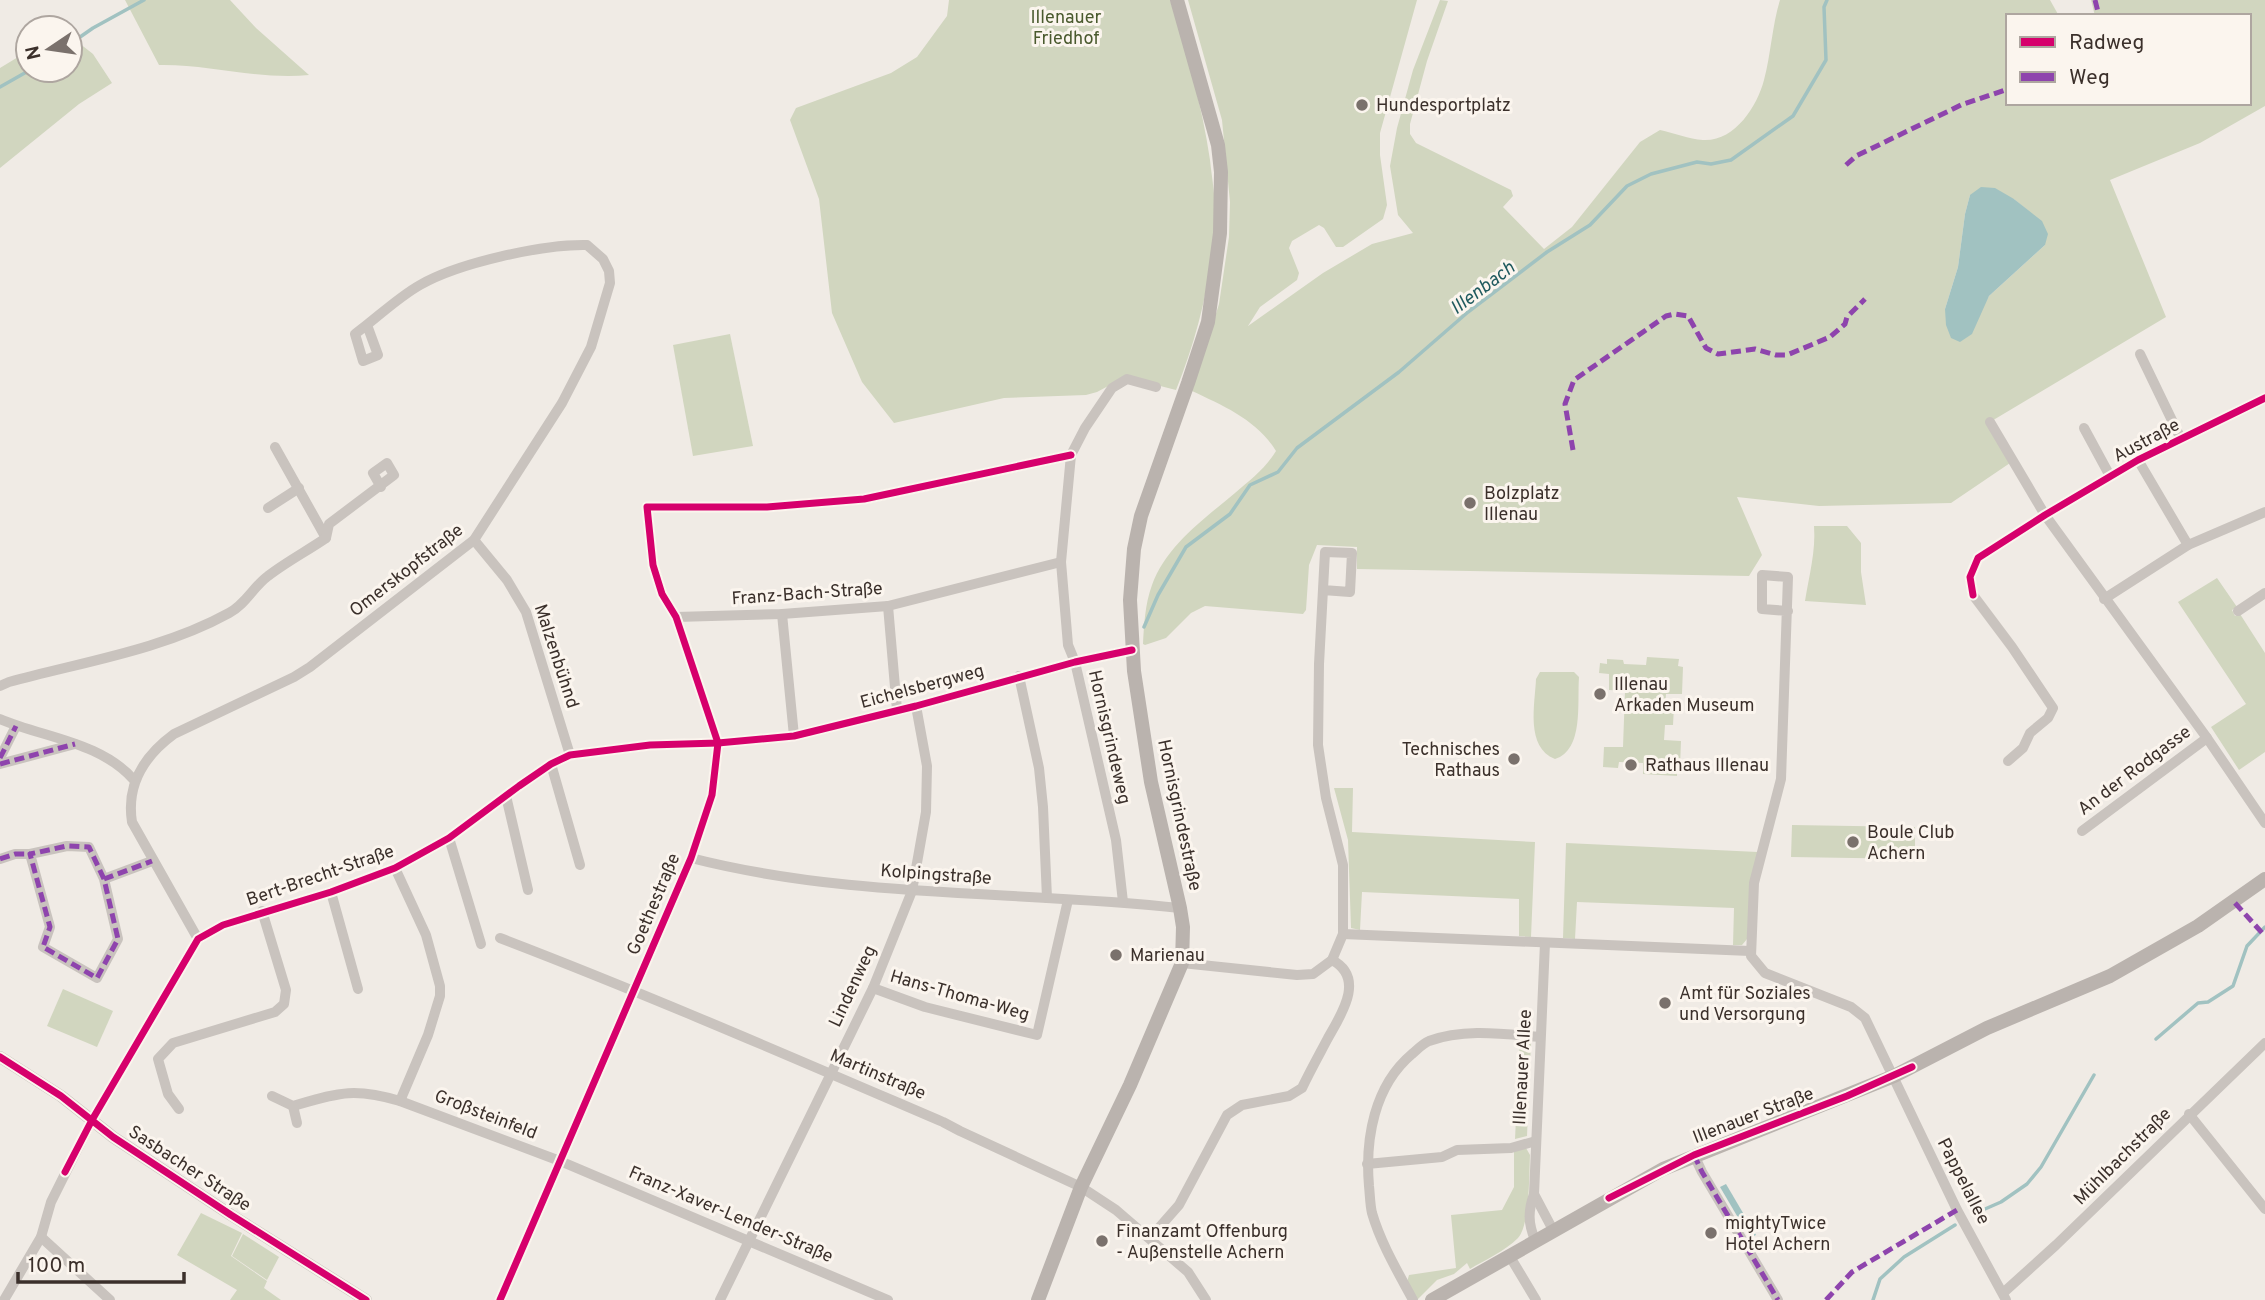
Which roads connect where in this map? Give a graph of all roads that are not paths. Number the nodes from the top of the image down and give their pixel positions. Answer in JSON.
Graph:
{"nodes":[{"id":1,"x":1177,"y":0,"type":"edge"},
{"id":2,"x":367,"y":326,"type":"dead end"},
{"id":3,"x":2140,"y":354,"type":"dead end"},
{"id":4,"x":1156,"y":387,"type":"dead end"},
{"id":5,"x":2265,"y":398,"type":"edge"},
{"id":6,"x":1990,"y":422,"type":"dead end"},
{"id":7,"x":2084,"y":428,"type":"dead end"},
{"id":8,"x":2182,"y":439,"type":"junction"},
{"id":9,"x":275,"y":447,"type":"dead end"},
{"id":10,"x":1071,"y":455,"type":"junction"},
{"id":11,"x":2138,"y":460,"type":"junction"},
{"id":12,"x":2110,"y":476,"type":"junction"},
{"id":13,"x":381,"y":487,"type":"dead end"},
{"id":14,"x":299,"y":488,"type":"junction"},
{"id":15,"x":268,"y":508,"type":"dead end"},
{"id":16,"x":2264,"y":513,"type":"edge"},
{"id":17,"x":2045,"y":515,"type":"junction"},
{"id":18,"x":326,"y":538,"type":"junction"},
{"id":19,"x":474,"y":540,"type":"junction"},
{"id":20,"x":2188,"y":545,"type":"junction"},
{"id":21,"x":1061,"y":562,"type":"junction"},
{"id":22,"x":1323,"y":590,"type":"dead end"},
{"id":23,"x":2265,"y":593,"type":"edge"},
{"id":24,"x":2104,"y":599,"type":"junction"},
{"id":25,"x":888,"y":606,"type":"junction"},
{"id":26,"x":1787,"y":611,"type":"dead end"},
{"id":27,"x":2238,"y":611,"type":"dead end"},
{"id":28,"x":782,"y":614,"type":"junction"},
{"id":29,"x":676,"y":617,"type":"junction"},
{"id":30,"x":1132,"y":650,"type":"junction"},
{"id":31,"x":1075,"y":662,"type":"junction"},
{"id":32,"x":1019,"y":676,"type":"junction"},
{"id":33,"x":0,"y":687,"type":"edge"},
{"id":34,"x":916,"y":706,"type":"junction"},
{"id":35,"x":897,"y":710,"type":"junction"},
{"id":36,"x":0,"y":719,"type":"edge"},
{"id":37,"x":16,"y":726,"type":"junction"},
{"id":38,"x":794,"y":736,"type":"junction"},
{"id":39,"x":2207,"y":738,"type":"junction"},
{"id":40,"x":718,"y":743,"type":"junction"},
{"id":41,"x":75,"y":744,"type":"junction"},
{"id":42,"x":570,"y":755,"type":"junction"},
{"id":43,"x":0,"y":758,"type":"edge"},
{"id":44,"x":2008,"y":761,"type":"dead end"},
{"id":45,"x":0,"y":764,"type":"edge"},
{"id":46,"x":551,"y":764,"type":"junction"},
{"id":47,"x":134,"y":780,"type":"junction"},
{"id":48,"x":506,"y":796,"type":"junction"},
{"id":49,"x":2265,"y":822,"type":"edge"},
{"id":50,"x":2082,"y":831,"type":"dead end"},
{"id":51,"x":449,"y":838,"type":"junction"},
{"id":52,"x":30,"y":854,"type":"junction"},
{"id":53,"x":691,"y":858,"type":"junction"},
{"id":54,"x":0,"y":859,"type":"edge"},
{"id":55,"x":152,"y":861,"type":"junction"},
{"id":56,"x":580,"y":865,"type":"dead end"},
{"id":57,"x":395,"y":868,"type":"junction"},
{"id":58,"x":104,"y":879,"type":"junction"},
{"id":59,"x":2265,"y":879,"type":"edge"},
{"id":60,"x":528,"y":890,"type":"dead end"},
{"id":61,"x":912,"y":891,"type":"junction"},
{"id":62,"x":331,"y":892,"type":"junction"},
{"id":63,"x":1047,"y":898,"type":"junction"},
{"id":64,"x":1068,"y":900,"type":"junction"},
{"id":65,"x":1123,"y":902,"type":"junction"},
{"id":66,"x":1181,"y":908,"type":"junction"},
{"id":67,"x":262,"y":911,"type":"junction"},
{"id":68,"x":1343,"y":934,"type":"junction"},
{"id":69,"x":500,"y":938,"type":"dead end"},
{"id":70,"x":198,"y":939,"type":"junction"},
{"id":71,"x":1545,"y":943,"type":"junction"},
{"id":72,"x":481,"y":944,"type":"dead end"},
{"id":73,"x":1750,"y":951,"type":"junction"},
{"id":74,"x":1332,"y":960,"type":"junction"},
{"id":75,"x":1182,"y":963,"type":"junction"},
{"id":76,"x":873,"y":988,"type":"junction"},
{"id":77,"x":358,"y":989,"type":"dead end"},
{"id":78,"x":634,"y":989,"type":"junction"},
{"id":79,"x":1541,"y":1037,"type":"junction"},
{"id":80,"x":2265,"y":1043,"type":"edge"},
{"id":81,"x":0,"y":1057,"type":"edge"},
{"id":82,"x":831,"y":1073,"type":"junction"},
{"id":83,"x":1894,"y":1076,"type":"junction"},
{"id":84,"x":272,"y":1096,"type":"dead end"},
{"id":85,"x":400,"y":1101,"type":"junction"},
{"id":86,"x":293,"y":1106,"type":"junction"},
{"id":87,"x":179,"y":1109,"type":"dead end"},
{"id":88,"x":2189,"y":1114,"type":"junction"},
{"id":89,"x":92,"y":1119,"type":"junction"},
{"id":90,"x":297,"y":1123,"type":"dead end"},
{"id":91,"x":1536,"y":1141,"type":"junction"},
{"id":92,"x":1694,"y":1155,"type":"junction"},
{"id":93,"x":560,"y":1161,"type":"junction"},
{"id":94,"x":1367,"y":1164,"type":"junction"},
{"id":95,"x":1080,"y":1187,"type":"junction"},
{"id":96,"x":1534,"y":1194,"type":"junction"},
{"id":97,"x":2265,"y":1209,"type":"edge"},
{"id":98,"x":1553,"y":1230,"type":"junction"},
{"id":99,"x":41,"y":1237,"type":"junction"},
{"id":100,"x":1150,"y":1238,"type":"junction"},
{"id":101,"x":748,"y":1239,"type":"junction"},
{"id":102,"x":1535,"y":1240,"type":"junction"},
{"id":103,"x":1509,"y":1255,"type":"junction"},
{"id":104,"x":2005,"y":1297,"type":"edge"},
{"id":105,"x":4,"y":1300,"type":"edge"},
{"id":106,"x":110,"y":1300,"type":"edge"},
{"id":107,"x":366,"y":1300,"type":"edge"},
{"id":108,"x":500,"y":1300,"type":"edge"},
{"id":109,"x":719,"y":1300,"type":"edge"},
{"id":110,"x":888,"y":1300,"type":"edge"},
{"id":111,"x":1038,"y":1300,"type":"edge"},
{"id":112,"x":1206,"y":1300,"type":"edge"},
{"id":113,"x":1413,"y":1300,"type":"edge"},
{"id":114,"x":1432,"y":1300,"type":"edge"},
{"id":115,"x":1535,"y":1300,"type":"edge"},
{"id":116,"x":1778,"y":1300,"type":"edge"}],
"edges":[{"from":1,"to":30,"type":"main road","name":"Hornisgrindestraße"},
{"from":2,"to":19,"type":"street","name":"Omerskopfstraße"},
{"from":3,"to":8,"type":"street","name":"Austraße"},
{"from":4,"to":10,"type":"street","name":"Hornisgrindeweg"},
{"from":5,"to":8,"type":"street","name":"Austraße"},
{"from":6,"to":17,"type":"street"},
{"from":7,"to":12,"type":"street","name":"Austraße"},
{"from":8,"to":11,"type":"street","name":"Austraße"},
{"from":9,"to":14,"type":"street"},
{"from":10,"to":21,"type":"street","name":"Hornisgrindeweg"},
{"from":10,"to":29,"type":"street","name":"Goethestraße"},
{"from":11,"to":12,"type":"street","name":"Austraße"},
{"from":11,"to":20,"type":"street","name":"Austraße"},
{"from":12,"to":17,"type":"street","name":"Austraße"},
{"from":13,"to":18,"type":"street"},
{"from":14,"to":15,"type":"street"},
{"from":14,"to":18,"type":"street"},
{"from":16,"to":20,"type":"street"},
{"from":17,"to":24,"type":"street"},
{"from":17,"to":44,"type":"street","name":"Austraße"},
{"from":18,"to":33,"type":"street"},
{"from":19,"to":42,"type":"street","name":"Malzenbühnd"},
{"from":19,"to":47,"type":"street","name":"Omerskopfstraße"},
{"from":20,"to":24,"type":"street"},
{"from":21,"to":25,"type":"street","name":"Franz-Bach-Straße"},
{"from":21,"to":31,"type":"street","name":"Hornisgrindeweg"},
{"from":22,"to":68,"type":"street"},
{"from":23,"to":27,"type":"street"},
{"from":24,"to":39,"type":"street"},
{"from":25,"to":28,"type":"street","name":"Franz-Bach-Straße"},
{"from":25,"to":35,"type":"street"},
{"from":26,"to":73,"type":"street"},
{"from":28,"to":29,"type":"street","name":"Franz-Bach-Straße"},
{"from":28,"to":38,"type":"street"},
{"from":29,"to":40,"type":"street","name":"Goethestraße"},
{"from":30,"to":31,"type":"street","name":"Eichelsbergweg"},
{"from":30,"to":66,"type":"main road","name":"Hornisgrindestraße"},
{"from":31,"to":32,"type":"street","name":"Eichelsbergweg"},
{"from":31,"to":65,"type":"street","name":"Hornisgrindeweg"},
{"from":32,"to":34,"type":"street","name":"Eichelsbergweg"},
{"from":32,"to":63,"type":"street"},
{"from":34,"to":35,"type":"street","name":"Eichelsbergweg"},
{"from":34,"to":61,"type":"street","name":"Lindenweg"},
{"from":35,"to":38,"type":"street","name":"Eichelsbergweg"},
{"from":36,"to":37,"type":"street"},
{"from":37,"to":41,"type":"street"},
{"from":37,"to":43,"type":"street"},
{"from":38,"to":40,"type":"street","name":"Eichelsbergweg"},
{"from":39,"to":49,"type":"street"},
{"from":39,"to":50,"type":"street","name":"An der Rodgasse"},
{"from":40,"to":42,"type":"street","name":"Bert-Brecht-Straße"},
{"from":40,"to":53,"type":"street","name":"Goethestraße"},
{"from":41,"to":45,"type":"street"},
{"from":41,"to":47,"type":"street"},
{"from":42,"to":46,"type":"street","name":"Bert-Brecht-Straße"},
{"from":46,"to":48,"type":"street","name":"Bert-Brecht-Straße"},
{"from":46,"to":56,"type":"street"},
{"from":47,"to":55,"type":"street"},
{"from":48,"to":51,"type":"street","name":"Bert-Brecht-Straße"},
{"from":48,"to":60,"type":"street"},
{"from":51,"to":57,"type":"street","name":"Bert-Brecht-Straße"},
{"from":51,"to":72,"type":"street"},
{"from":52,"to":54,"type":"street"},
{"from":52,"to":58,"type":"street"},
{"from":52,"to":58,"type":"street"},
{"from":53,"to":61,"type":"street","name":"Kolpingstraße"},
{"from":53,"to":78,"type":"street","name":"Goethestraße"},
{"from":55,"to":58,"type":"street"},
{"from":55,"to":70,"type":"street"},
{"from":57,"to":62,"type":"street","name":"Bert-Brecht-Straße"},
{"from":57,"to":85,"type":"street"},
{"from":59,"to":83,"type":"main road","name":"Illenauer Straße"},
{"from":61,"to":63,"type":"street","name":"Kolpingstraße"},
{"from":61,"to":76,"type":"street","name":"Lindenweg"},
{"from":62,"to":67,"type":"street","name":"Bert-Brecht-Straße"},
{"from":62,"to":77,"type":"street","name":"Bert-Brecht-Straße"},
{"from":63,"to":64,"type":"street","name":"Kolpingstraße"},
{"from":64,"to":65,"type":"street","name":"Kolpingstraße"},
{"from":64,"to":76,"type":"street","name":"Hans-Thoma-Weg"},
{"from":65,"to":66,"type":"street","name":"Kolpingstraße"},
{"from":66,"to":75,"type":"main road","name":"Hornisgrindestraße"},
{"from":67,"to":70,"type":"street","name":"Bert-Brecht-Straße"},
{"from":67,"to":87,"type":"street","name":"Bert-Brecht-Straße"},
{"from":68,"to":71,"type":"street"},
{"from":68,"to":74,"type":"street"},
{"from":69,"to":78,"type":"street","name":"Martinstraße"},
{"from":70,"to":89,"type":"street"},
{"from":71,"to":73,"type":"street"},
{"from":71,"to":79,"type":"street","name":"Illenauer Allee"},
{"from":73,"to":83,"type":"street","name":"Pappelallee"},
{"from":74,"to":75,"type":"street"},
{"from":74,"to":100,"type":"street"},
{"from":75,"to":95,"type":"main road","name":"Hornisgrindestraße"},
{"from":76,"to":82,"type":"street","name":"Lindenweg"},
{"from":78,"to":82,"type":"street","name":"Martinstraße"},
{"from":78,"to":93,"type":"street","name":"Goethestraße"},
{"from":79,"to":91,"type":"street","name":"Illenauer Allee"},
{"from":79,"to":94,"type":"street"},
{"from":80,"to":88,"type":"street","name":"Mühlbachstraße"},
{"from":81,"to":89,"type":"street","name":"Sasbacher Straße"},
{"from":82,"to":95,"type":"street","name":"Martinstraße"},
{"from":82,"to":101,"type":"street","name":"Lindenweg"},
{"from":83,"to":92,"type":"main road","name":"Illenauer Straße"},
{"from":83,"to":104,"type":"street","name":"Pappelallee"},
{"from":84,"to":86,"type":"street"},
{"from":85,"to":86,"type":"street","name":"Großsteinfeld"},
{"from":85,"to":93,"type":"street","name":"Großsteinfeld"},
{"from":86,"to":90,"type":"street"},
{"from":88,"to":97,"type":"street"},
{"from":88,"to":104,"type":"street","name":"Mühlbachstraße"},
{"from":89,"to":99,"type":"street"},
{"from":89,"to":107,"type":"street","name":"Sasbacher Straße"},
{"from":91,"to":94,"type":"street"},
{"from":91,"to":96,"type":"street","name":"Illenauer Allee"},
{"from":92,"to":98,"type":"main road","name":"Illenauer Straße"},
{"from":92,"to":116,"type":"street","name":"Illenauer Straße"},
{"from":93,"to":101,"type":"street","name":"Franz-Xaver-Lender-Straße"},
{"from":93,"to":108,"type":"street","name":"Goethestraße"},
{"from":94,"to":113,"type":"street"},
{"from":95,"to":100,"type":"street","name":"Martinstraße"},
{"from":95,"to":111,"type":"main road","name":"Hornisgrindestraße"},
{"from":96,"to":98,"type":"street","name":"Illenauer Allee"},
{"from":96,"to":102,"type":"street","name":"Illenauer Allee"},
{"from":98,"to":102,"type":"main road","name":"Illenauer Straße"},
{"from":99,"to":105,"type":"street"},
{"from":99,"to":106,"type":"street"},
{"from":100,"to":112,"type":"street","name":"Martinstraße"},
{"from":101,"to":109,"type":"street","name":"Lindenweg"},
{"from":101,"to":110,"type":"street","name":"Franz-Xaver-Lender-Straße"},
{"from":102,"to":103,"type":"main road","name":"Illenauer Straße"},
{"from":103,"to":114,"type":"main road","name":"Illenauer Straße"},
{"from":103,"to":115,"type":"street"}]}
